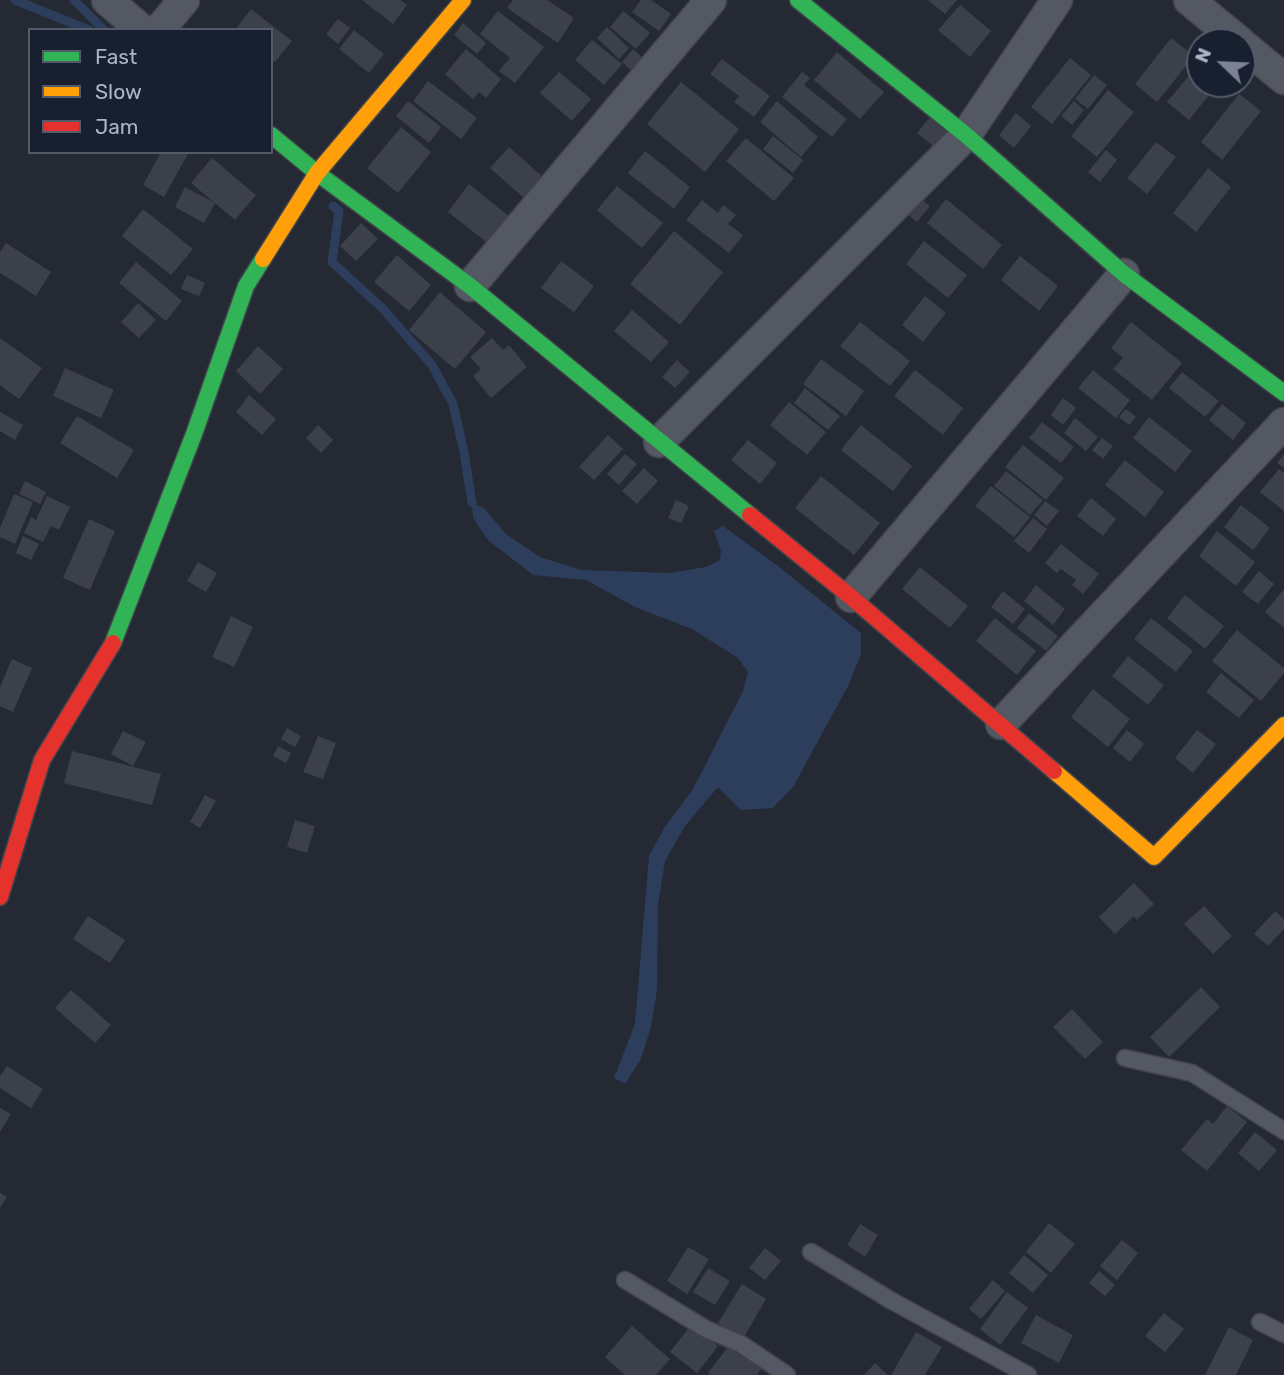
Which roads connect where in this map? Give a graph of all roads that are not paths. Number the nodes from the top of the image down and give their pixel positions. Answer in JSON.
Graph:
{"nodes":[{"id":1,"x":107,"y":0,"type":"edge"},
{"id":2,"x":184,"y":0,"type":"edge"},
{"id":3,"x":463,"y":0,"type":"edge"},
{"id":4,"x":711,"y":0,"type":"edge"},
{"id":5,"x":798,"y":0,"type":"edge"},
{"id":6,"x":1058,"y":0,"type":"edge"},
{"id":7,"x":1189,"y":0,"type":"edge"},
{"id":8,"x":140,"y":28,"type":"edge"},
{"id":9,"x":161,"y":28,"type":"edge"},
{"id":10,"x":1223,"y":28,"type":"edge"},
{"id":11,"x":1256,"y":56,"type":"edge"},
{"id":12,"x":1284,"y":79,"type":"edge"},
{"id":13,"x":966,"y":135,"type":"junction"},
{"id":14,"x":273,"y":137,"type":"edge"},
{"id":15,"x":317,"y":173,"type":"junction"},
{"id":16,"x":1124,"y":274,"type":"junction"},
{"id":17,"x":470,"y":286,"type":"junction"},
{"id":18,"x":1284,"y":393,"type":"edge"},
{"id":19,"x":1284,"y":423,"type":"edge"},
{"id":20,"x":659,"y":442,"type":"junction"},
{"id":21,"x":851,"y":597,"type":"junction"},
{"id":22,"x":1001,"y":724,"type":"junction"},
{"id":23,"x":1284,"y":725,"type":"edge"},
{"id":24,"x":0,"y":897,"type":"edge"},
{"id":25,"x":1125,"y":1058,"type":"dead end"},
{"id":26,"x":1284,"y":1131,"type":"edge"},
{"id":27,"x":811,"y":1252,"type":"dead end"},
{"id":28,"x":625,"y":1280,"type":"dead end"},
{"id":29,"x":1260,"y":1322,"type":"dead end"},
{"id":30,"x":1284,"y":1334,"type":"edge"},
{"id":31,"x":787,"y":1375,"type":"edge"},
{"id":32,"x":1028,"y":1375,"type":"edge"}],
"edges":[{"from":1,"to":8,"type":"street"},
{"from":2,"to":9,"type":"street"},
{"from":3,"to":15,"type":"street"},
{"from":4,"to":17,"type":"street"},
{"from":5,"to":13,"type":"street"},
{"from":6,"to":13,"type":"street"},
{"from":7,"to":10,"type":"street"},
{"from":11,"to":12,"type":"street"},
{"from":13,"to":16,"type":"street"},
{"from":13,"to":20,"type":"street"},
{"from":14,"to":15,"type":"street"},
{"from":15,"to":17,"type":"street"},
{"from":15,"to":24,"type":"street"},
{"from":16,"to":18,"type":"street"},
{"from":16,"to":21,"type":"street"},
{"from":17,"to":20,"type":"street"},
{"from":19,"to":22,"type":"street"},
{"from":20,"to":21,"type":"street"},
{"from":21,"to":22,"type":"street"},
{"from":22,"to":23,"type":"street"},
{"from":25,"to":26,"type":"lane"},
{"from":27,"to":32,"type":"lane"},
{"from":28,"to":31,"type":"lane"},
{"from":29,"to":30,"type":"lane"}]}
